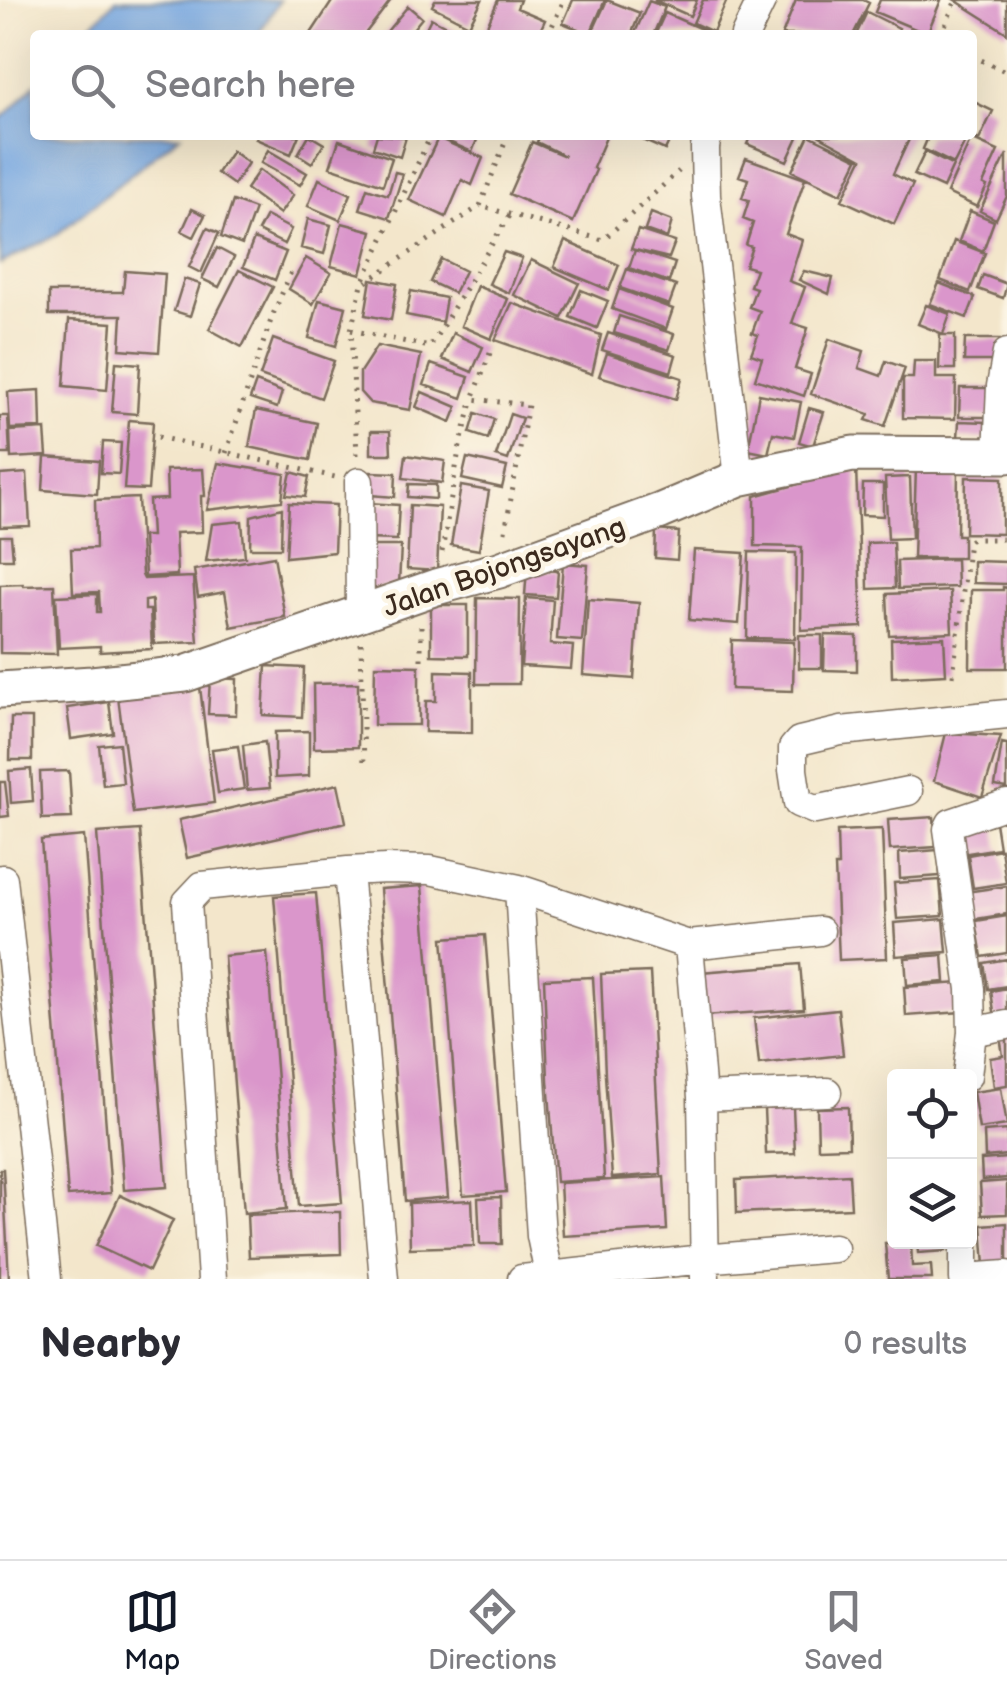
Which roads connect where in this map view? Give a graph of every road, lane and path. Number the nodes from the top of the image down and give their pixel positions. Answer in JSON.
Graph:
{"nodes":[{"id":1,"x":564,"y":0,"type":"edge"},
{"id":2,"x":762,"y":0,"type":"edge"},
{"id":3,"x":956,"y":0,"type":"edge"},
{"id":4,"x":550,"y":30,"type":"edge"},
{"id":5,"x":747,"y":30,"type":"edge"},
{"id":6,"x":943,"y":30,"type":"edge"},
{"id":7,"x":977,"y":58,"type":"edge"},
{"id":8,"x":1007,"y":68,"type":"edge"},
{"id":9,"x":429,"y":140,"type":"edge"},
{"id":10,"x":506,"y":140,"type":"edge"},
{"id":11,"x":706,"y":141,"type":"edge"},
{"id":12,"x":480,"y":206,"type":"junction"},
{"id":13,"x":510,"y":214,"type":"junction"},
{"id":14,"x":291,"y":272,"type":"dead end"},
{"id":15,"x":362,"y":284,"type":"junction"},
{"id":16,"x":351,"y":330,"type":"junction"},
{"id":17,"x":490,"y":353,"type":"dead end"},
{"id":18,"x":1007,"y":353,"type":"edge"},
{"id":19,"x":473,"y":398,"type":"junction"},
{"id":20,"x":158,"y":437,"type":"dead end"},
{"id":21,"x":226,"y":454,"type":"junction"},
{"id":22,"x":1003,"y":454,"type":"edge"},
{"id":23,"x":739,"y":478,"type":"junction"},
{"id":24,"x":359,"y":482,"type":"junction"},
{"id":25,"x":1007,"y":539,"type":"edge"},
{"id":26,"x":499,"y":570,"type":"junction"},
{"id":27,"x":436,"y":587,"type":"junction"},
{"id":28,"x":360,"y":614,"type":"junction"},
{"id":29,"x":953,"y":676,"type":"dead end"},
{"id":30,"x":0,"y":690,"type":"edge"},
{"id":31,"x":1007,"y":714,"type":"edge"},
{"id":32,"x":364,"y":767,"type":"dead end"},
{"id":33,"x":908,"y":790,"type":"dead end"},
{"id":34,"x":1007,"y":804,"type":"edge"},
{"id":35,"x":348,"y":871,"type":"junction"},
{"id":36,"x":3,"y":879,"type":"dead end"},
{"id":37,"x":519,"y":889,"type":"junction"},
{"id":38,"x":820,"y":931,"type":"dead end"},
{"id":39,"x":689,"y":945,"type":"junction"},
{"id":40,"x":1007,"y":1026,"type":"edge"},
{"id":41,"x":972,"y":1032,"type":"junction"},
{"id":42,"x":968,"y":1069,"type":"edge"},
{"id":43,"x":827,"y":1092,"type":"dead end"},
{"id":44,"x":702,"y":1098,"type":"junction"},
{"id":45,"x":834,"y":1248,"type":"dead end"},
{"id":46,"x":964,"y":1249,"type":"edge"},
{"id":47,"x":704,"y":1269,"type":"edge"},
{"id":48,"x":1007,"y":1275,"type":"edge"},
{"id":49,"x":540,"y":1278,"type":"edge"},
{"id":50,"x":964,"y":1278,"type":"edge"},
{"id":51,"x":47,"y":1279,"type":"edge"},
{"id":52,"x":212,"y":1279,"type":"edge"},
{"id":53,"x":384,"y":1279,"type":"edge"}],
"edges":[{"from":1,"to":4,"type":"path"},
{"from":2,"to":5,"type":"street"},
{"from":3,"to":6,"type":"path"},
{"from":7,"to":8,"type":"path"},
{"from":9,"to":15,"type":"path"},
{"from":10,"to":12,"type":"path"},
{"from":11,"to":13,"type":"path"},
{"from":11,"to":23,"type":"street"},
{"from":12,"to":13,"type":"path"},
{"from":12,"to":15,"type":"path"},
{"from":13,"to":16,"type":"path"},
{"from":14,"to":21,"type":"path"},
{"from":15,"to":16,"type":"path"},
{"from":16,"to":24,"type":"path"},
{"from":17,"to":19,"type":"path"},
{"from":18,"to":22,"type":"street"},
{"from":19,"to":26,"type":"path"},
{"from":19,"to":27,"type":"path"},
{"from":20,"to":21,"type":"path"},
{"from":21,"to":24,"type":"path"},
{"from":22,"to":23,"type":"street","name":"Jalan Bojongsayang"},
{"from":23,"to":26,"type":"street","name":"Jalan Bojongsayang"},
{"from":24,"to":28,"type":"street"},
{"from":25,"to":29,"type":"path"},
{"from":26,"to":27,"type":"street","name":"Jalan Bojongsayang"},
{"from":27,"to":28,"type":"street","name":"Jalan Bojongsayang"},
{"from":28,"to":30,"type":"street","name":"Jalan Bojongsayang"},
{"from":28,"to":32,"type":"path"},
{"from":31,"to":33,"type":"street"},
{"from":34,"to":41,"type":"street"},
{"from":35,"to":37,"type":"street"},
{"from":35,"to":52,"type":"street"},
{"from":35,"to":53,"type":"street"},
{"from":36,"to":51,"type":"street"},
{"from":37,"to":39,"type":"street"},
{"from":37,"to":49,"type":"street"},
{"from":38,"to":39,"type":"street"},
{"from":39,"to":44,"type":"street"},
{"from":40,"to":41,"type":"street"},
{"from":41,"to":42,"type":"street"},
{"from":43,"to":44,"type":"street"},
{"from":44,"to":47,"type":"street"},
{"from":45,"to":47,"type":"street"},
{"from":46,"to":50,"type":"street"},
{"from":47,"to":49,"type":"street"},
{"from":48,"to":50,"type":"street"}]}
